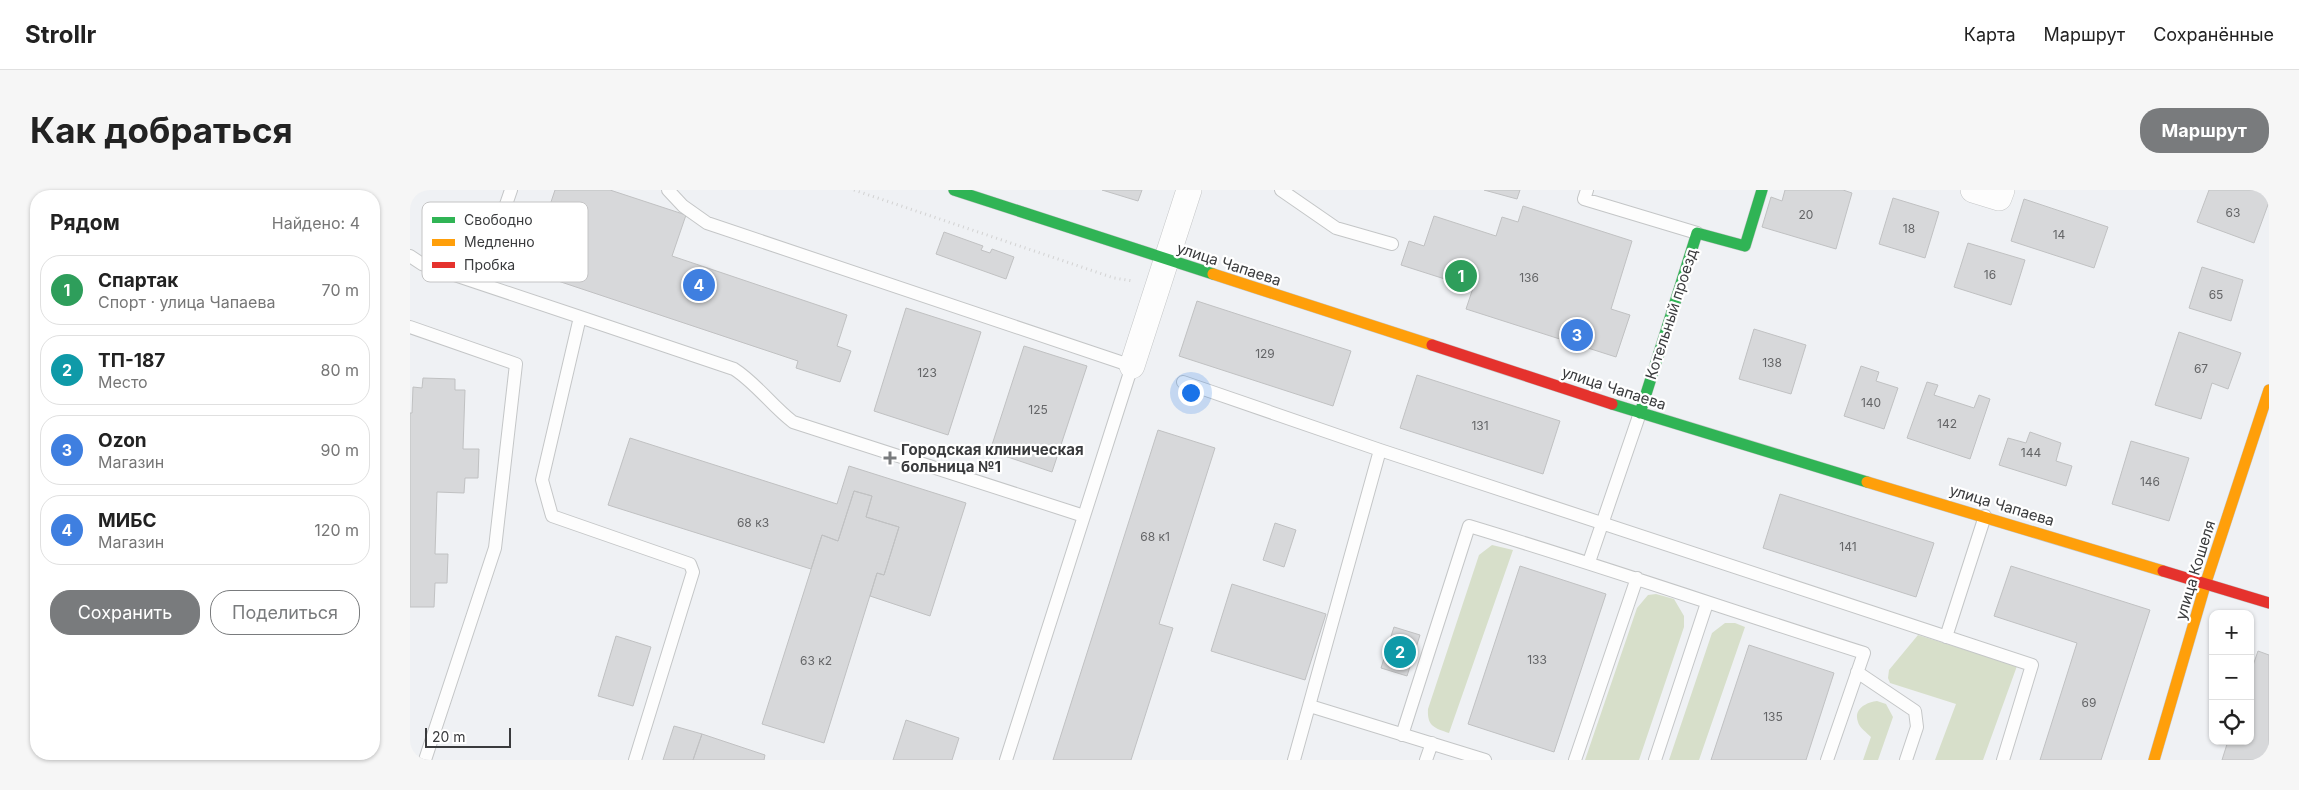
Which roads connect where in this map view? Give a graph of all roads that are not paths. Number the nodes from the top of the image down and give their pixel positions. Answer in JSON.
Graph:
{"nodes":[{"id":1,"x":511,"y":190,"type":"edge"},
{"id":2,"x":668,"y":190,"type":"edge"},
{"id":3,"x":954,"y":190,"type":"edge"},
{"id":4,"x":1189,"y":190,"type":"edge"},
{"id":5,"x":1281,"y":190,"type":"edge"},
{"id":6,"x":1587,"y":190,"type":"edge"},
{"id":7,"x":1762,"y":190,"type":"edge"},
{"id":8,"x":1972,"y":190,"type":"edge"},
{"id":9,"x":2002,"y":190,"type":"edge"},
{"id":10,"x":507,"y":202,"type":"edge"},
{"id":11,"x":1697,"y":232,"type":"junction"},
{"id":12,"x":1392,"y":244,"type":"dead end"},
{"id":13,"x":410,"y":256,"type":"edge"},
{"id":14,"x":1166,"y":259,"type":"junction"},
{"id":15,"x":422,"y":264,"type":"edge"},
{"id":16,"x":479,"y":282,"type":"edge"},
{"id":17,"x":580,"y":317,"type":"junction"},
{"id":18,"x":410,"y":327,"type":"edge"},
{"id":19,"x":1132,"y":366,"type":"junction"},
{"id":20,"x":1183,"y":382,"type":"dead end"},
{"id":21,"x":2269,"y":390,"type":"edge"},
{"id":22,"x":1640,"y":413,"type":"junction"},
{"id":23,"x":1380,"y":450,"type":"junction"},
{"id":24,"x":1084,"y":516,"type":"junction"},
{"id":25,"x":1984,"y":516,"type":"junction"},
{"id":26,"x":1602,"y":524,"type":"junction"},
{"id":27,"x":1589,"y":562,"type":"junction"},
{"id":28,"x":1637,"y":578,"type":"junction"},
{"id":29,"x":2206,"y":582,"type":"junction"},
{"id":30,"x":1707,"y":603,"type":"junction"},
{"id":31,"x":2269,"y":603,"type":"edge"},
{"id":32,"x":1946,"y":637,"type":"junction"},
{"id":33,"x":1857,"y":672,"type":"junction"},
{"id":34,"x":1310,"y":706,"type":"junction"},
{"id":35,"x":1402,"y":735,"type":"junction"},
{"id":36,"x":1432,"y":743,"type":"junction"},
{"id":37,"x":425,"y":760,"type":"edge"},
{"id":38,"x":634,"y":760,"type":"edge"},
{"id":39,"x":1006,"y":760,"type":"edge"},
{"id":40,"x":1294,"y":760,"type":"edge"},
{"id":41,"x":1426,"y":760,"type":"edge"},
{"id":42,"x":1484,"y":760,"type":"edge"},
{"id":43,"x":1575,"y":760,"type":"edge"},
{"id":44,"x":1655,"y":760,"type":"edge"},
{"id":45,"x":1827,"y":760,"type":"edge"},
{"id":46,"x":1906,"y":760,"type":"edge"},
{"id":47,"x":2003,"y":760,"type":"edge"},
{"id":48,"x":2154,"y":760,"type":"edge"}],
"edges":[{"from":1,"to":10,"type":"lane"},
{"from":2,"to":19,"type":"lane"},
{"from":3,"to":14,"type":"street","name":"улица Чапаева"},
{"from":4,"to":14,"type":"street"},
{"from":5,"to":12,"type":"lane"},
{"from":6,"to":11,"type":"lane"},
{"from":7,"to":11,"type":"street","name":"Котельный проезд"},
{"from":8,"to":9,"type":"street"},
{"from":11,"to":22,"type":"street","name":"Котельный проезд"},
{"from":13,"to":15,"type":"lane"},
{"from":14,"to":19,"type":"street"},
{"from":14,"to":22,"type":"street","name":"улица Чапаева"},
{"from":16,"to":17,"type":"lane"},
{"from":17,"to":24,"type":"lane"},
{"from":17,"to":38,"type":"lane"},
{"from":18,"to":37,"type":"lane"},
{"from":19,"to":24,"type":"lane"},
{"from":20,"to":23,"type":"lane"},
{"from":21,"to":29,"type":"street","name":"улица Кошеля"},
{"from":22,"to":25,"type":"street","name":"улица Чапаева"},
{"from":22,"to":26,"type":"lane"},
{"from":23,"to":26,"type":"lane"},
{"from":23,"to":34,"type":"lane"},
{"from":24,"to":39,"type":"lane"},
{"from":25,"to":29,"type":"street","name":"улица Чапаева"},
{"from":25,"to":32,"type":"lane"},
{"from":26,"to":27,"type":"lane"},
{"from":26,"to":32,"type":"lane"},
{"from":27,"to":28,"type":"lane"},
{"from":27,"to":35,"type":"lane"},
{"from":28,"to":30,"type":"lane"},
{"from":28,"to":43,"type":"lane"},
{"from":29,"to":31,"type":"street","name":"улица Чапаева"},
{"from":29,"to":48,"type":"street","name":"улица Кошеля"},
{"from":30,"to":33,"type":"lane"},
{"from":30,"to":44,"type":"lane"},
{"from":32,"to":47,"type":"lane"},
{"from":33,"to":45,"type":"lane"},
{"from":33,"to":46,"type":"lane"},
{"from":34,"to":35,"type":"lane"},
{"from":34,"to":40,"type":"lane"},
{"from":35,"to":36,"type":"lane"},
{"from":36,"to":41,"type":"lane"},
{"from":36,"to":42,"type":"lane"}]}
